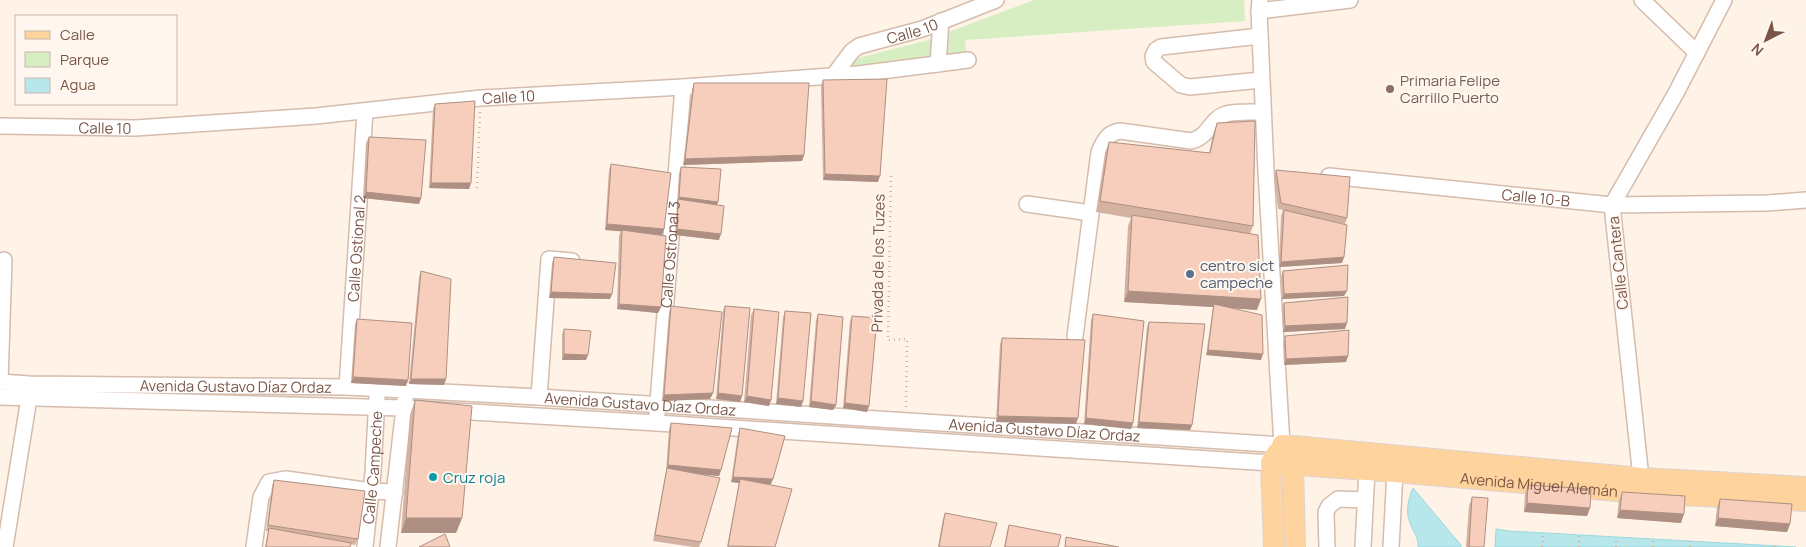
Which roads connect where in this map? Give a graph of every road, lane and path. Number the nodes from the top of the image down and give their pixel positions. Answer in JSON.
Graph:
{"nodes":[{"id":1,"x":996,"y":0,"type":"edge"},
{"id":2,"x":1350,"y":0,"type":"edge"},
{"id":3,"x":1642,"y":0,"type":"edge"},
{"id":4,"x":1724,"y":0,"type":"edge"},
{"id":5,"x":1260,"y":5,"type":"edge"},
{"id":6,"x":941,"y":21,"type":"junction"},
{"id":7,"x":1260,"y":36,"type":"junction"},
{"id":8,"x":1697,"y":53,"type":"junction"},
{"id":9,"x":968,"y":60,"type":"dead end"},
{"id":10,"x":938,"y":64,"type":"junction"},
{"id":11,"x":834,"y":75,"type":"junction"},
{"id":12,"x":1261,"y":80,"type":"junction"},
{"id":13,"x":683,"y":87,"type":"junction"},
{"id":14,"x":481,"y":98,"type":"junction"},
{"id":15,"x":365,"y":111,"type":"junction"},
{"id":16,"x":1263,"y":112,"type":"junction"},
{"id":17,"x":0,"y":126,"type":"edge"},
{"id":18,"x":1266,"y":171,"type":"junction"},
{"id":19,"x":1285,"y":173,"type":"edge"},
{"id":20,"x":1314,"y":175,"type":"edge"},
{"id":21,"x":891,"y":176,"type":"dead end"},
{"id":22,"x":477,"y":188,"type":"dead end"},
{"id":23,"x":1806,"y":200,"type":"edge"},
{"id":24,"x":1027,"y":204,"type":"dead end"},
{"id":25,"x":1612,"y":205,"type":"junction"},
{"id":26,"x":1091,"y":214,"type":"junction"},
{"id":27,"x":4,"y":260,"type":"dead end"},
{"id":28,"x":586,"y":262,"type":"edge"},
{"id":29,"x":1075,"y":336,"type":"dead end"},
{"id":30,"x":0,"y":382,"type":"edge"},
{"id":31,"x":347,"y":387,"type":"junction"},
{"id":32,"x":378,"y":388,"type":"junction"},
{"id":33,"x":406,"y":390,"type":"junction"},
{"id":34,"x":29,"y":391,"type":"junction"},
{"id":35,"x":0,"y":397,"type":"edge"},
{"id":36,"x":539,"y":397,"type":"junction"},
{"id":37,"x":658,"y":405,"type":"junction"},
{"id":38,"x":376,"y":408,"type":"junction"},
{"id":39,"x":403,"y":408,"type":"junction"},
{"id":40,"x":906,"y":421,"type":"junction"},
{"id":41,"x":657,"y":423,"type":"junction"},
{"id":42,"x":1282,"y":445,"type":"junction"},
{"id":43,"x":1271,"y":463,"type":"junction"},
{"id":44,"x":1293,"y":465,"type":"junction"},
{"id":45,"x":1367,"y":470,"type":"junction"},
{"id":46,"x":1395,"y":472,"type":"junction"},
{"id":47,"x":1640,"y":486,"type":"junction"},
{"id":48,"x":1806,"y":487,"type":"edge"},
{"id":49,"x":371,"y":491,"type":"junction"},
{"id":50,"x":394,"y":492,"type":"junction"},
{"id":51,"x":1365,"y":500,"type":"junction"},
{"id":52,"x":1806,"y":501,"type":"edge"},
{"id":53,"x":1543,"y":533,"type":"dead end"},
{"id":54,"x":1579,"y":535,"type":"dead end"},
{"id":55,"x":1616,"y":537,"type":"dead end"},
{"id":56,"x":1653,"y":539,"type":"dead end"},
{"id":57,"x":1690,"y":541,"type":"dead end"},
{"id":58,"x":5,"y":547,"type":"edge"},
{"id":59,"x":254,"y":547,"type":"edge"},
{"id":60,"x":365,"y":547,"type":"edge"},
{"id":61,"x":388,"y":547,"type":"edge"},
{"id":62,"x":1274,"y":547,"type":"edge"},
{"id":63,"x":1295,"y":547,"type":"edge"},
{"id":64,"x":1327,"y":547,"type":"edge"},
{"id":65,"x":1363,"y":547,"type":"edge"},
{"id":66,"x":1391,"y":547,"type":"edge"},
{"id":67,"x":1542,"y":547,"type":"edge"},
{"id":68,"x":1578,"y":547,"type":"edge"},
{"id":69,"x":1616,"y":547,"type":"edge"},
{"id":70,"x":1653,"y":547,"type":"edge"},
{"id":71,"x":1690,"y":547,"type":"edge"}],
"edges":[{"from":1,"to":6,"type":"street","name":"Calle 10"},
{"from":2,"to":5,"type":"street"},
{"from":3,"to":8,"type":"street"},
{"from":4,"to":8,"type":"street","name":"Calle Cantera"},
{"from":5,"to":7,"type":"street"},
{"from":6,"to":10,"type":"street"},
{"from":6,"to":11,"type":"street","name":"Calle 10"},
{"from":7,"to":12,"type":"street"},
{"from":7,"to":12,"type":"street"},
{"from":8,"to":25,"type":"street","name":"Calle Cantera"},
{"from":9,"to":10,"type":"street"},
{"from":10,"to":11,"type":"street"},
{"from":11,"to":13,"type":"street","name":"Calle 10"},
{"from":12,"to":16,"type":"street"},
{"from":13,"to":14,"type":"street","name":"Calle 10"},
{"from":13,"to":37,"type":"street","name":"Calle Ostional 3"},
{"from":14,"to":15,"type":"street","name":"Calle 10"},
{"from":14,"to":22,"type":"path"},
{"from":15,"to":17,"type":"street","name":"Calle 10"},
{"from":15,"to":31,"type":"street","name":"Calle Ostional 2"},
{"from":16,"to":18,"type":"street"},
{"from":16,"to":26,"type":"street"},
{"from":18,"to":19,"type":"street"},
{"from":18,"to":42,"type":"street"},
{"from":20,"to":25,"type":"street","name":"Calle 10-B"},
{"from":21,"to":40,"type":"path","name":"Privada de los Tuzes"},
{"from":23,"to":25,"type":"street","name":"Calle 10-B"},
{"from":24,"to":26,"type":"street"},
{"from":25,"to":47,"type":"street","name":"Calle Cantera"},
{"from":26,"to":29,"type":"street"},
{"from":27,"to":30,"type":"street"},
{"from":28,"to":36,"type":"street"},
{"from":30,"to":34,"type":"street","name":"Avenida Gustavo Díaz Ordaz"},
{"from":31,"to":32,"type":"street","name":"Avenida Gustavo Díaz Ordaz"},
{"from":31,"to":34,"type":"street","name":"Avenida Gustavo Díaz Ordaz"},
{"from":32,"to":33,"type":"street","name":"Avenida Gustavo Díaz Ordaz"},
{"from":32,"to":38,"type":"street","name":"Calle Campeche"},
{"from":33,"to":36,"type":"street","name":"Avenida Gustavo Díaz Ordaz"},
{"from":33,"to":39,"type":"street","name":"Calle Campeche"},
{"from":34,"to":35,"type":"street","name":"Avenida Gustavo Díaz Ordaz"},
{"from":34,"to":38,"type":"street","name":"Avenida Gustavo Díaz Ordaz"},
{"from":34,"to":58,"type":"street"},
{"from":36,"to":37,"type":"street","name":"Avenida Gustavo Díaz Ordaz"},
{"from":37,"to":40,"type":"street","name":"Avenida Gustavo Díaz Ordaz"},
{"from":37,"to":41,"type":"street","name":"Calle Ostional 3"},
{"from":38,"to":39,"type":"street","name":"Avenida Gustavo Díaz Ordaz"},
{"from":38,"to":49,"type":"street","name":"Calle Campeche"},
{"from":39,"to":41,"type":"street","name":"Avenida Gustavo Díaz Ordaz"},
{"from":39,"to":50,"type":"street","name":"Calle Campeche"},
{"from":40,"to":42,"type":"street","name":"Avenida Gustavo Díaz Ordaz"},
{"from":41,"to":43,"type":"street","name":"Avenida Gustavo Díaz Ordaz"},
{"from":42,"to":43,"type":"main road"},
{"from":42,"to":44,"type":"main road"},
{"from":42,"to":47,"type":"main road","name":"Avenida Miguel Alemán"},
{"from":43,"to":44,"type":"main road","name":"Avenida Miguel Alemán"},
{"from":43,"to":62,"type":"main road"},
{"from":44,"to":45,"type":"main road","name":"Avenida Miguel Alemán"},
{"from":44,"to":63,"type":"main road"},
{"from":45,"to":46,"type":"main road","name":"Avenida Miguel Alemán"},
{"from":45,"to":51,"type":"street"},
{"from":46,"to":47,"type":"main road","name":"Avenida Miguel Alemán"},
{"from":46,"to":66,"type":"street"},
{"from":47,"to":48,"type":"main road","name":"Avenida Miguel Alemán"},
{"from":47,"to":52,"type":"main road","name":"Avenida Miguel Alemán"},
{"from":49,"to":50,"type":"street"},
{"from":49,"to":59,"type":"street"},
{"from":49,"to":60,"type":"street","name":"Calle Campeche"},
{"from":50,"to":61,"type":"street","name":"Calle Campeche"},
{"from":51,"to":64,"type":"street"},
{"from":51,"to":65,"type":"street"},
{"from":53,"to":67,"type":"path"},
{"from":54,"to":68,"type":"path"},
{"from":55,"to":69,"type":"path"},
{"from":56,"to":70,"type":"path"},
{"from":57,"to":71,"type":"path"}]}
